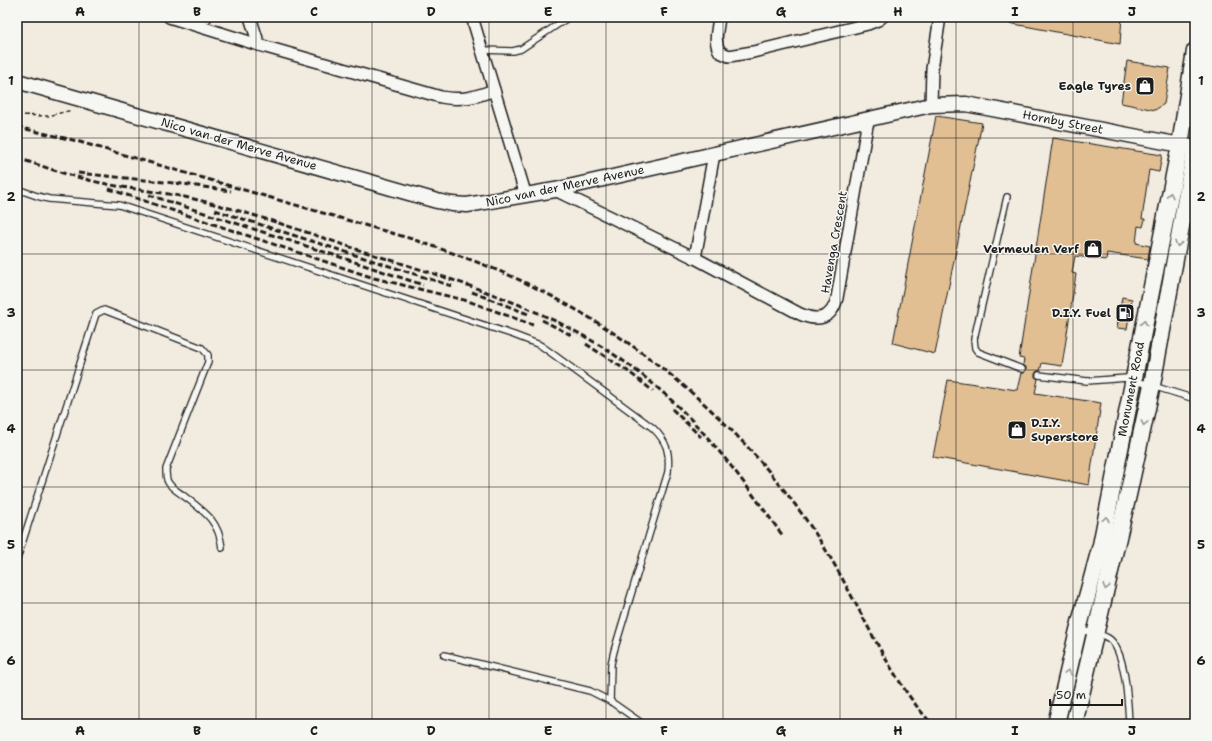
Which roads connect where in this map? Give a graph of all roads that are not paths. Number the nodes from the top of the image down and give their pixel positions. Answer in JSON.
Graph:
{"nodes":[{"id":1,"x":169,"y":17,"type":"edge"},
{"id":2,"x":206,"y":17,"type":"edge"},
{"id":3,"x":250,"y":17,"type":"edge"},
{"id":4,"x":472,"y":17,"type":"edge"},
{"id":5,"x":569,"y":17,"type":"edge"},
{"id":6,"x":720,"y":17,"type":"edge"},
{"id":7,"x":882,"y":17,"type":"edge"},
{"id":8,"x":940,"y":17,"type":"edge"},
{"id":9,"x":189,"y":22,"type":"junction"},
{"id":10,"x":259,"y":44,"type":"junction"},
{"id":11,"x":482,"y":50,"type":"junction"},
{"id":12,"x":1195,"y":52,"type":"edge"},
{"id":13,"x":17,"y":81,"type":"edge"},
{"id":14,"x":494,"y":90,"type":"junction"},
{"id":15,"x":931,"y":105,"type":"junction"},
{"id":16,"x":868,"y":120,"type":"junction"},
{"id":17,"x":1190,"y":148,"type":"edge"},
{"id":18,"x":714,"y":154,"type":"junction"},
{"id":19,"x":17,"y":189,"type":"edge"},
{"id":20,"x":555,"y":190,"type":"junction"},
{"id":21,"x":526,"y":196,"type":"junction"},
{"id":22,"x":1007,"y":197,"type":"dead end"},
{"id":23,"x":695,"y":258,"type":"junction"},
{"id":24,"x":1022,"y":369,"type":"dead end"},
{"id":25,"x":1039,"y":374,"type":"dead end"},
{"id":26,"x":1133,"y":379,"type":"junction"},
{"id":27,"x":1152,"y":385,"type":"junction"},
{"id":28,"x":1195,"y":399,"type":"edge"},
{"id":29,"x":1108,"y":547,"type":"junction"},
{"id":30,"x":222,"y":548,"type":"dead end"},
{"id":31,"x":17,"y":559,"type":"edge"},
{"id":32,"x":1078,"y":630,"type":"junction"},
{"id":33,"x":1095,"y":634,"type":"junction"},
{"id":34,"x":444,"y":655,"type":"dead end"},
{"id":35,"x":610,"y":701,"type":"junction"},
{"id":36,"x":1129,"y":723,"type":"edge"},
{"id":37,"x":643,"y":724,"type":"edge"},
{"id":38,"x":1056,"y":724,"type":"edge"},
{"id":39,"x":1074,"y":724,"type":"edge"}],
"edges":[{"from":1,"to":9,"type":"street"},
{"from":2,"to":9,"type":"street"},
{"from":3,"to":10,"type":"street"},
{"from":4,"to":11,"type":"street"},
{"from":5,"to":11,"type":"lane"},
{"from":6,"to":7,"type":"street"},
{"from":8,"to":15,"type":"street"},
{"from":9,"to":10,"type":"street"},
{"from":10,"to":14,"type":"street"},
{"from":11,"to":14,"type":"street"},
{"from":12,"to":17,"type":"main road","name":"Monument Road"},
{"from":13,"to":21,"type":"street","name":"Nico van der Merve Avenue"},
{"from":14,"to":21,"type":"street"},
{"from":15,"to":16,"type":"street","name":"Nico van der Merve Avenue"},
{"from":15,"to":17,"type":"street","name":"Hornby Street"},
{"from":16,"to":18,"type":"street","name":"Nico van der Merve Avenue"},
{"from":16,"to":23,"type":"street","name":"Havenga Crescent"},
{"from":26,"to":17,"type":"main road","name":"Monument Road","one_way":true},
{"from":17,"to":27,"type":"main road","name":"Monument Road","one_way":true},
{"from":18,"to":20,"type":"street","name":"Nico van der Merve Avenue"},
{"from":18,"to":23,"type":"street"},
{"from":19,"to":35,"type":"lane"},
{"from":20,"to":21,"type":"street","name":"Nico van der Merve Avenue"},
{"from":20,"to":23,"type":"street","name":"Havenga Crescent"},
{"from":22,"to":24,"type":"lane"},
{"from":25,"to":26,"type":"lane"},
{"from":26,"to":27,"type":"lane"},
{"from":29,"to":26,"type":"main road","name":"Monument Road","one_way":true},
{"from":27,"to":28,"type":"lane"},
{"from":27,"to":29,"type":"main road","name":"Monument Road","one_way":true},
{"from":29,"to":32,"type":"main road","name":"Monument Road"},
{"from":29,"to":33,"type":"main road","name":"Monument Road","one_way":true},
{"from":30,"to":31,"type":"lane"},
{"from":32,"to":33,"type":"lane"},
{"from":38,"to":32,"type":"main road","name":"Monument Road","one_way":true},
{"from":33,"to":36,"type":"lane"},
{"from":33,"to":39,"type":"main road","name":"Monument Road"},
{"from":34,"to":35,"type":"lane"},
{"from":35,"to":37,"type":"lane"}]}
